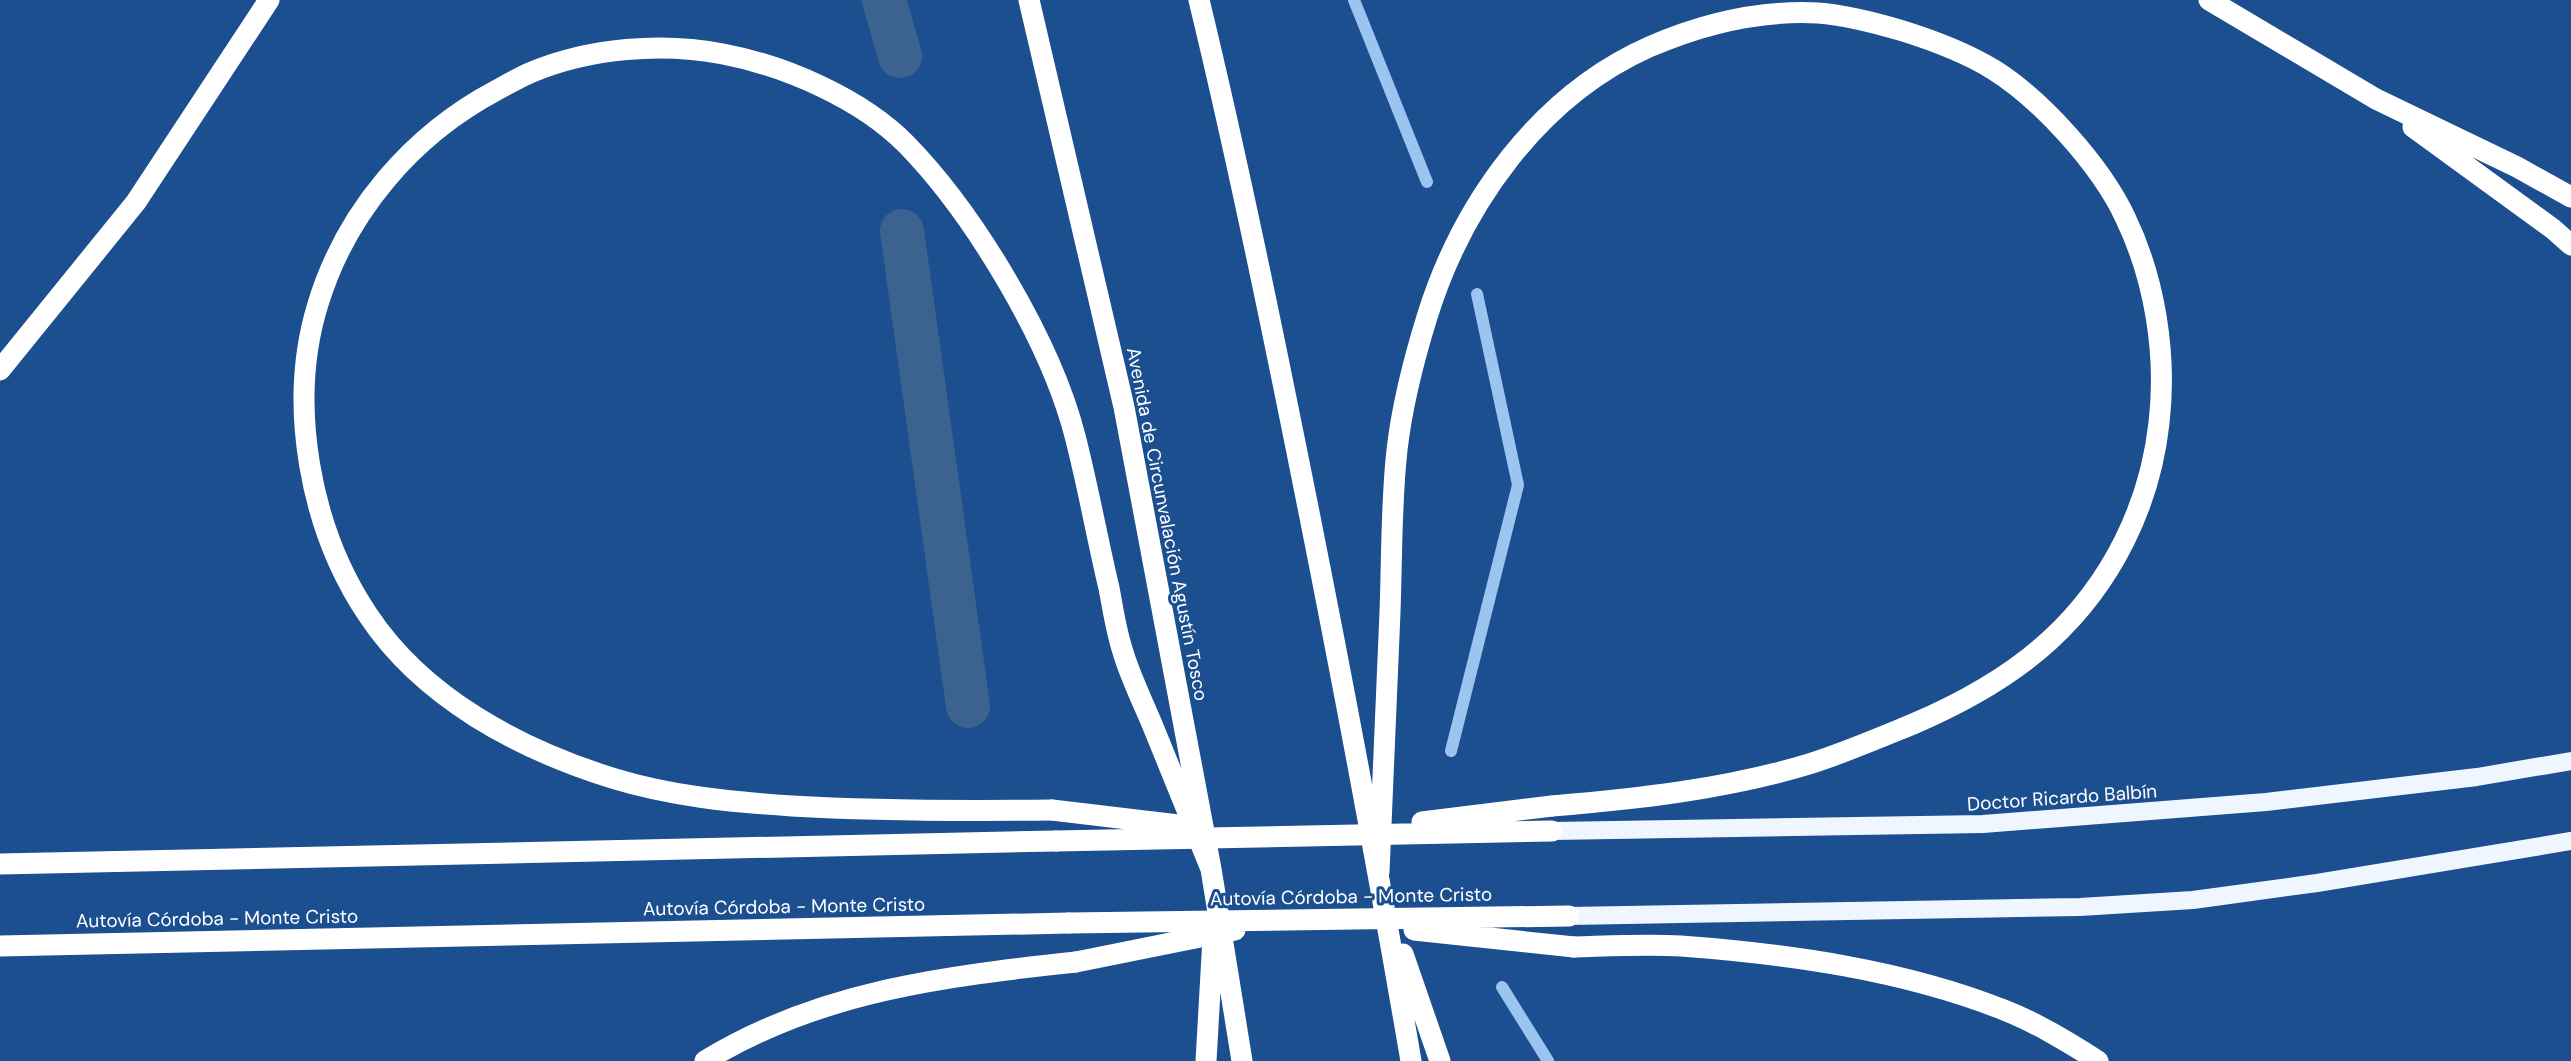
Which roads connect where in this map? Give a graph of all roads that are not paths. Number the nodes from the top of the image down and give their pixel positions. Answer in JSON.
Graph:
{"nodes":[{"id":1,"x":269,"y":0,"type":"edge"},
{"id":2,"x":1029,"y":0,"type":"edge"},
{"id":3,"x":1199,"y":0,"type":"edge"},
{"id":4,"x":2209,"y":0,"type":"edge"},
{"id":5,"x":2376,"y":99,"type":"junction"},
{"id":6,"x":2571,"y":197,"type":"edge"},
{"id":7,"x":2571,"y":245,"type":"edge"},
{"id":8,"x":0,"y":370,"type":"edge"},
{"id":9,"x":2571,"y":761,"type":"edge"},
{"id":10,"x":1552,"y":831,"type":"joint"},
{"id":11,"x":1277,"y":836,"type":"junction"},
{"id":12,"x":1305,"y":836,"type":"junction"},
{"id":13,"x":2571,"y":841,"type":"edge"},
{"id":14,"x":0,"y":864,"type":"edge"},
{"id":15,"x":1211,"y":869,"type":"junction"},
{"id":16,"x":1379,"y":872,"type":"junction"},
{"id":17,"x":1216,"y":898,"type":"junction"},
{"id":18,"x":1383,"y":899,"type":"junction"},
{"id":19,"x":1569,"y":916,"type":"joint"},
{"id":20,"x":1289,"y":920,"type":"junction"},
{"id":21,"x":1318,"y":920,"type":"junction"},
{"id":22,"x":0,"y":946,"type":"edge"},
{"id":23,"x":705,"y":1061,"type":"edge"},
{"id":24,"x":1206,"y":1061,"type":"edge"},
{"id":25,"x":1242,"y":1061,"type":"edge"},
{"id":26,"x":1411,"y":1061,"type":"edge"},
{"id":27,"x":1440,"y":1061,"type":"edge"},
{"id":28,"x":2098,"y":1061,"type":"edge"}],
"edges":[{"from":1,"to":8,"type":"highway"},
{"from":2,"to":15,"type":"highway","name":"Avenida de Circunvalación Agustín Tosco"},
{"from":3,"to":16,"type":"highway"},
{"from":4,"to":5,"type":"highway"},
{"from":5,"to":6,"type":"highway"},
{"from":5,"to":7,"type":"highway"},
{"from":9,"to":10,"type":"main road","name":"Doctor Ricardo Balbín"},
{"from":10,"to":12,"type":"highway","bridge":true},
{"from":11,"to":12,"type":"highway","bridge":true},
{"from":11,"to":14,"type":"highway","bridge":true},
{"from":11,"to":15,"type":"highway","bridge":true},
{"from":12,"to":16,"type":"highway","bridge":true},
{"from":13,"to":19,"type":"main road"},
{"from":15,"to":17,"type":"highway","name":"Avenida de Circunvalación Agustín Tosco"},
{"from":16,"to":18,"type":"highway"},
{"from":17,"to":24,"type":"highway"},
{"from":17,"to":25,"type":"highway","name":"Avenida de Circunvalación Agustín Tosco"},
{"from":18,"to":26,"type":"highway"},
{"from":18,"to":27,"type":"highway"},
{"from":19,"to":21,"type":"highway","name":"Autovía Córdoba - Monte Cristo","bridge":true},
{"from":20,"to":21,"type":"highway","name":"Autovía Córdoba - Monte Cristo","bridge":true},
{"from":20,"to":22,"type":"highway","name":"Autovía Córdoba - Monte Cristo","bridge":true},
{"from":20,"to":23,"type":"highway","bridge":true},
{"from":21,"to":28,"type":"highway","bridge":true}]}
